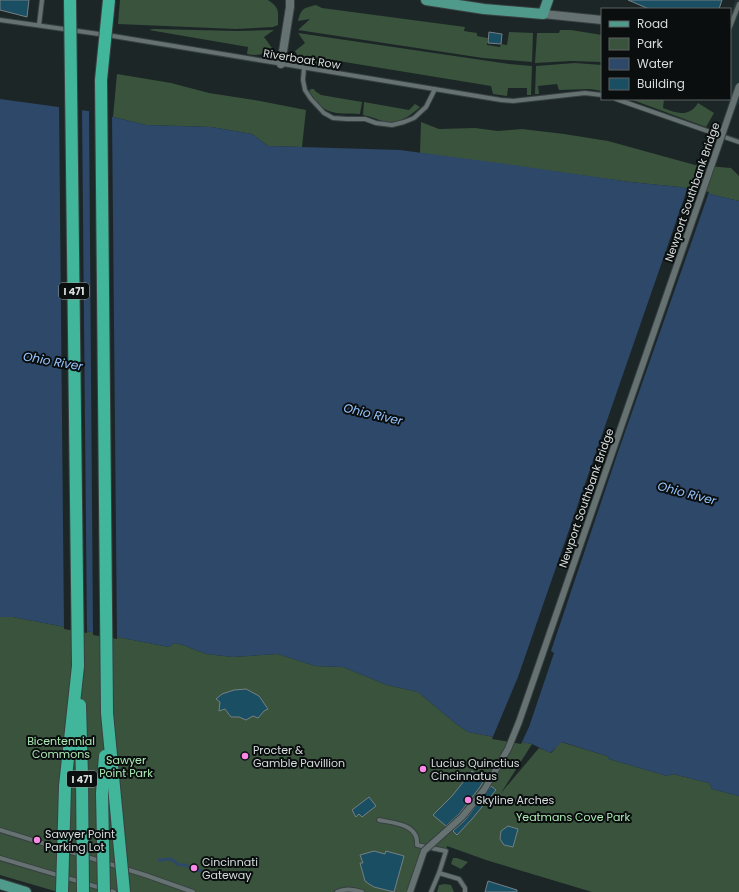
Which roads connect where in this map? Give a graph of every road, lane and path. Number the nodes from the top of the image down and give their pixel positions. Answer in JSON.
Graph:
{"nodes":[{"id":1,"x":42,"y":0,"type":"edge"},
{"id":2,"x":70,"y":0,"type":"edge"},
{"id":3,"x":102,"y":0,"type":"edge"},
{"id":4,"x":108,"y":0,"type":"edge"},
{"id":5,"x":290,"y":0,"type":"edge"},
{"id":6,"x":426,"y":0,"type":"edge"},
{"id":7,"x":548,"y":0,"type":"edge"},
{"id":8,"x":739,"y":4,"type":"edge"},
{"id":9,"x":543,"y":14,"type":"junction"},
{"id":10,"x":0,"y":20,"type":"edge"},
{"id":11,"x":601,"y":20,"type":"edge"},
{"id":12,"x":731,"y":24,"type":"edge"},
{"id":13,"x":39,"y":25,"type":"junction"},
{"id":14,"x":281,"y":64,"type":"junction"},
{"id":15,"x":304,"y":68,"type":"junction"},
{"id":16,"x":101,"y":80,"type":"junction"},
{"id":17,"x":739,"y":86,"type":"edge"},
{"id":18,"x":435,"y":89,"type":"junction"},
{"id":19,"x":601,"y":95,"type":"edge"},
{"id":20,"x":619,"y":100,"type":"edge"},
{"id":21,"x":739,"y":142,"type":"edge"},
{"id":22,"x":78,"y":666,"type":"junction"},
{"id":23,"x":107,"y":713,"type":"junction"},
{"id":24,"x":379,"y":820,"type":"dead end"},
{"id":25,"x":0,"y":830,"type":"edge"},
{"id":26,"x":0,"y":858,"type":"edge"},
{"id":27,"x":439,"y":873,"type":"junction"},
{"id":28,"x":0,"y":884,"type":"edge"},
{"id":29,"x":26,"y":892,"type":"edge"},
{"id":30,"x":62,"y":892,"type":"edge"},
{"id":31,"x":83,"y":892,"type":"edge"},
{"id":32,"x":104,"y":892,"type":"edge"},
{"id":33,"x":114,"y":892,"type":"edge"},
{"id":34,"x":124,"y":892,"type":"edge"},
{"id":35,"x":191,"y":892,"type":"edge"},
{"id":36,"x":336,"y":892,"type":"edge"},
{"id":37,"x":362,"y":892,"type":"edge"},
{"id":38,"x":410,"y":892,"type":"edge"},
{"id":39,"x":431,"y":892,"type":"edge"},
{"id":40,"x":465,"y":892,"type":"edge"}],
"edges":[{"from":1,"to":13,"type":"lane"},
{"from":2,"to":22,"type":"highway","number":"I 471","bridge":true},
{"from":3,"to":16,"type":"highway","number":"I 471","bridge":true},
{"from":4,"to":16,"type":"highway","bridge":true},
{"from":5,"to":14,"type":"street"},
{"from":6,"to":9,"type":"main road"},
{"from":7,"to":9,"type":"main road"},
{"from":8,"to":12,"type":"lane"},
{"from":9,"to":11,"type":"street"},
{"from":10,"to":13,"type":"lane","name":"Riverboat Row"},
{"from":13,"to":14,"type":"lane","name":"Riverboat Row"},
{"from":14,"to":15,"type":"lane","name":"Riverboat Row"},
{"from":15,"to":18,"type":"lane","name":"Riverboat Row"},
{"from":15,"to":18,"type":"lane"},
{"from":16,"to":23,"type":"highway","number":"I 471"},
{"from":17,"to":38,"type":"street","name":"Newport Southbank Bridge","bridge":true},
{"from":18,"to":19,"type":"lane","name":"Riverboat Row"},
{"from":20,"to":21,"type":"lane"},
{"from":22,"to":30,"type":"highway","bridge":true},
{"from":22,"to":31,"type":"highway","number":"I 471","bridge":true},
{"from":23,"to":32,"type":"highway","number":"I 471","bridge":true},
{"from":23,"to":34,"type":"highway","bridge":true},
{"from":24,"to":27,"type":"lane"},
{"from":25,"to":35,"type":"lane"},
{"from":26,"to":33,"type":"lane"},
{"from":27,"to":39,"type":"lane"},
{"from":27,"to":40,"type":"lane"},
{"from":28,"to":29,"type":"main road"},
{"from":36,"to":37,"type":"lane"}]}
